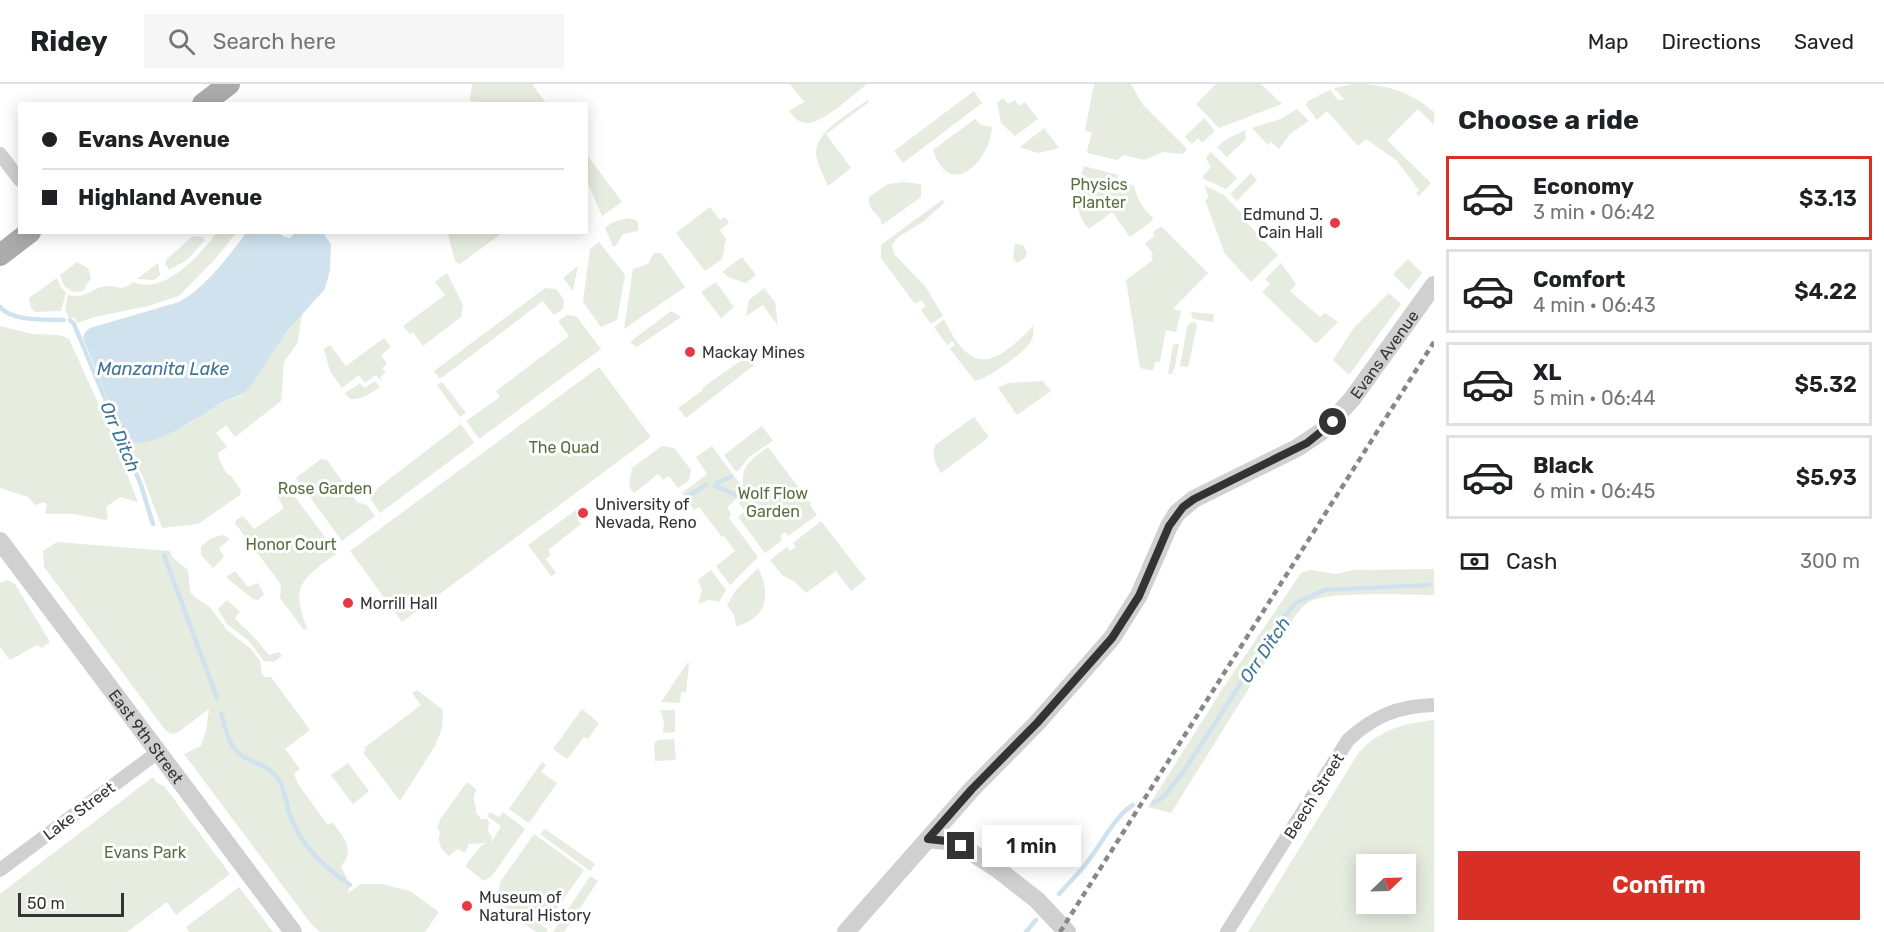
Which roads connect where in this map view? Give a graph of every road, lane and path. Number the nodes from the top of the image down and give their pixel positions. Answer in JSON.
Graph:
{"nodes":[{"id":1,"x":229,"y":84,"type":"edge"},
{"id":2,"x":206,"y":102,"type":"edge"},
{"id":3,"x":0,"y":154,"type":"edge"},
{"id":4,"x":18,"y":177,"type":"edge"},
{"id":5,"x":27,"y":234,"type":"edge"},
{"id":6,"x":0,"y":255,"type":"edge"},
{"id":7,"x":1434,"y":285,"type":"edge"},
{"id":8,"x":0,"y":541,"type":"edge"},
{"id":9,"x":6,"y":561,"type":"edge"},
{"id":10,"x":1434,"y":705,"type":"edge"},
{"id":11,"x":158,"y":752,"type":"junction"},
{"id":12,"x":928,"y":839,"type":"junction"},
{"id":13,"x":0,"y":870,"type":"edge"},
{"id":14,"x":293,"y":932,"type":"edge"},
{"id":15,"x":846,"y":932,"type":"edge"},
{"id":16,"x":1067,"y":932,"type":"edge"},
{"id":17,"x":1227,"y":932,"type":"edge"}],
"edges":[{"from":1,"to":2,"type":"main road"},
{"from":3,"to":4,"type":"street"},
{"from":5,"to":6,"type":"main road"},
{"from":7,"to":12,"type":"street","name":"Evans Avenue"},
{"from":8,"to":9,"type":"street","name":"East 9th Street"},
{"from":9,"to":11,"type":"street","name":"East 9th Street"},
{"from":10,"to":17,"type":"street","name":"Beech Street"},
{"from":11,"to":13,"type":"street","name":"Lake Street"},
{"from":11,"to":14,"type":"street","name":"East 9th Street"},
{"from":12,"to":15,"type":"street","name":"Evans Avenue"},
{"from":12,"to":16,"type":"street"}]}
